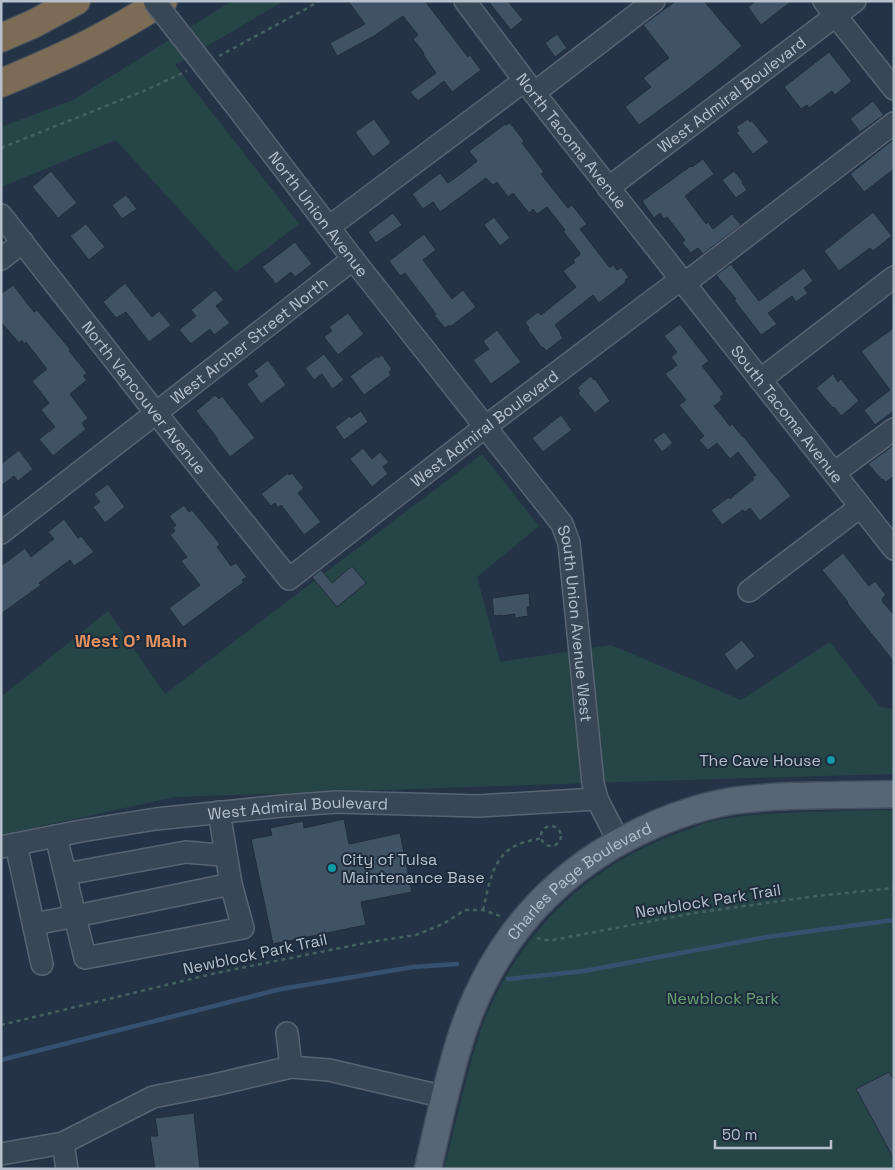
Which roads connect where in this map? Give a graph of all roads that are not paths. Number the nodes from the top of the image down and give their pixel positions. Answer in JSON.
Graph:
{"nodes":[{"id":1,"x":76,"y":1,"type":"edge"},
{"id":2,"x":154,"y":1,"type":"edge"},
{"id":3,"x":162,"y":1,"type":"edge"},
{"id":4,"x":465,"y":1,"type":"edge"},
{"id":5,"x":654,"y":1,"type":"edge"},
{"id":6,"x":855,"y":1,"type":"edge"},
{"id":7,"x":830,"y":9,"type":"edge"},
{"id":8,"x":1,"y":38,"type":"edge"},
{"id":9,"x":1,"y":84,"type":"edge"},
{"id":10,"x":529,"y":87,"type":"junction"},
{"id":11,"x":894,"y":89,"type":"edge"},
{"id":12,"x":894,"y":123,"type":"edge"},
{"id":13,"x":608,"y":188,"type":"junction"},
{"id":14,"x":1,"y":215,"type":"edge"},
{"id":15,"x":328,"y":227,"type":"junction"},
{"id":16,"x":23,"y":242,"type":"junction"},
{"id":17,"x":353,"y":258,"type":"junction"},
{"id":18,"x":1,"y":259,"type":"edge"},
{"id":19,"x":894,"y":277,"type":"edge"},
{"id":20,"x":683,"y":282,"type":"junction"},
{"id":21,"x":760,"y":380,"type":"junction"},
{"id":22,"x":156,"y":413,"type":"junction"},
{"id":23,"x":486,"y":427,"type":"junction"},
{"id":24,"x":894,"y":429,"type":"edge"},
{"id":25,"x":834,"y":473,"type":"junction"},
{"id":26,"x":860,"y":507,"type":"junction"},
{"id":27,"x":1,"y":533,"type":"edge"},
{"id":28,"x":894,"y":549,"type":"edge"},
{"id":29,"x":289,"y":579,"type":"joint"},
{"id":30,"x":749,"y":591,"type":"dead end"},
{"id":31,"x":894,"y":794,"type":"edge"},
{"id":32,"x":597,"y":799,"type":"junction"},
{"id":33,"x":219,"y":812,"type":"junction"},
{"id":34,"x":56,"y":836,"type":"junction"},
{"id":35,"x":619,"y":842,"type":"junction"},
{"id":36,"x":9,"y":846,"type":"edge"},
{"id":37,"x":226,"y":855,"type":"junction"},
{"id":38,"x":66,"y":874,"type":"junction"},
{"id":39,"x":231,"y":884,"type":"junction"},
{"id":40,"x":76,"y":916,"type":"junction"},
{"id":41,"x":34,"y":924,"type":"junction"},
{"id":42,"x":42,"y":964,"type":"dead end"},
{"id":43,"x":287,"y":1033,"type":"dead end"},
{"id":44,"x":291,"y":1067,"type":"junction"},
{"id":45,"x":445,"y":1097,"type":"junction"},
{"id":46,"x":63,"y":1143,"type":"junction"},
{"id":47,"x":1,"y":1154,"type":"edge"},
{"id":48,"x":68,"y":1169,"type":"edge"},
{"id":49,"x":428,"y":1169,"type":"edge"}],
"edges":[{"from":1,"to":8,"type":"highway"},
{"from":2,"to":15,"type":"street","name":"North Union Avenue","bridge":true},
{"from":3,"to":9,"type":"highway"},
{"from":4,"to":10,"type":"street","name":"North Tacoma Avenue"},
{"from":5,"to":10,"type":"street"},
{"from":6,"to":7,"type":"street","name":"West Admiral Boulevard"},
{"from":7,"to":11,"type":"street"},
{"from":7,"to":13,"type":"street","name":"West Admiral Boulevard"},
{"from":10,"to":13,"type":"street","name":"North Tacoma Avenue"},
{"from":10,"to":15,"type":"street"},
{"from":12,"to":20,"type":"street","name":"West Admiral Boulevard"},
{"from":13,"to":20,"type":"street","name":"North Tacoma Avenue"},
{"from":14,"to":16,"type":"street","name":"North Vancouver Avenue"},
{"from":15,"to":17,"type":"street","name":"North Union Avenue"},
{"from":16,"to":18,"type":"street"},
{"from":16,"to":22,"type":"street","name":"North Vancouver Avenue"},
{"from":17,"to":22,"type":"street","name":"West Archer Street North"},
{"from":17,"to":23,"type":"street","name":"North Union Avenue"},
{"from":19,"to":21,"type":"street"},
{"from":20,"to":21,"type":"street","name":"South Tacoma Avenue"},
{"from":20,"to":23,"type":"street","name":"West Admiral Boulevard"},
{"from":21,"to":25,"type":"street","name":"South Tacoma Avenue"},
{"from":22,"to":27,"type":"street","name":"West Archer Street North"},
{"from":22,"to":29,"type":"street","name":"North Vancouver Avenue"},
{"from":23,"to":29,"type":"street","name":"West Admiral Boulevard"},
{"from":23,"to":32,"type":"street","name":"South Union Avenue West"},
{"from":24,"to":25,"type":"street"},
{"from":25,"to":26,"type":"street","name":"South Tacoma Avenue"},
{"from":26,"to":28,"type":"street","name":"South Tacoma Avenue"},
{"from":26,"to":30,"type":"street"},
{"from":31,"to":35,"type":"main road","name":"Charles Page Boulevard"},
{"from":32,"to":33,"type":"street","name":"West Admiral Boulevard"},
{"from":32,"to":35,"type":"street","name":"South Union Avenue West"},
{"from":33,"to":34,"type":"street","name":"West Admiral Boulevard"},
{"from":33,"to":37,"type":"street"},
{"from":34,"to":36,"type":"street","name":"West Admiral Boulevard"},
{"from":34,"to":38,"type":"street"},
{"from":35,"to":45,"type":"main road","name":"Charles Page Boulevard"},
{"from":36,"to":41,"type":"street"},
{"from":37,"to":38,"type":"street"},
{"from":37,"to":39,"type":"street"},
{"from":38,"to":40,"type":"street"},
{"from":39,"to":40,"type":"street"},
{"from":39,"to":40,"type":"street"},
{"from":40,"to":41,"type":"street"},
{"from":41,"to":42,"type":"street"},
{"from":43,"to":44,"type":"street"},
{"from":44,"to":45,"type":"street"},
{"from":44,"to":46,"type":"street"},
{"from":45,"to":49,"type":"main road","name":"Charles Page Boulevard"},
{"from":46,"to":47,"type":"street"},
{"from":46,"to":48,"type":"street"}]}
